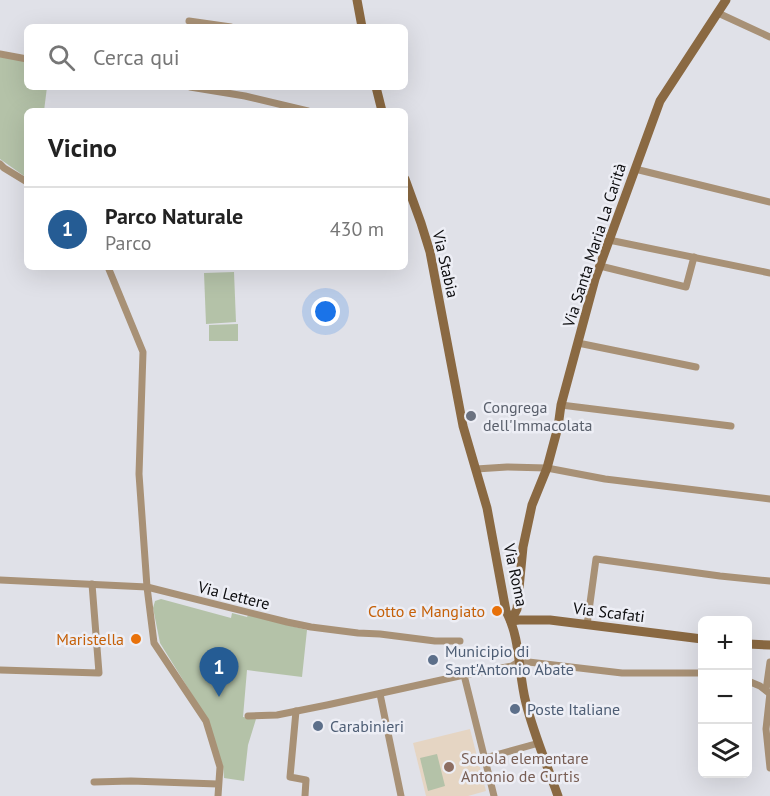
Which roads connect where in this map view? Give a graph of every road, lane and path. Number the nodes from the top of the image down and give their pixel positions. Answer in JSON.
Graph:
{"nodes":[{"id":1,"x":357,"y":0,"type":"edge"},
{"id":2,"x":726,"y":0,"type":"edge"},
{"id":3,"x":718,"y":13,"type":"junction"},
{"id":4,"x":189,"y":21,"type":"dead end"},
{"id":5,"x":210,"y":24,"type":"edge"},
{"id":6,"x":361,"y":24,"type":"edge"},
{"id":7,"x":770,"y":37,"type":"edge"},
{"id":8,"x":0,"y":54,"type":"edge"},
{"id":9,"x":24,"y":58,"type":"edge"},
{"id":10,"x":208,"y":90,"type":"edge"},
{"id":11,"x":377,"y":90,"type":"edge"},
{"id":12,"x":295,"y":108,"type":"edge"},
{"id":13,"x":381,"y":108,"type":"edge"},
{"id":14,"x":0,"y":164,"type":"edge"},
{"id":15,"x":635,"y":169,"type":"junction"},
{"id":16,"x":24,"y":180,"type":"edge"},
{"id":17,"x":408,"y":187,"type":"edge"},
{"id":18,"x":770,"y":201,"type":"edge"},
{"id":19,"x":609,"y":240,"type":"junction"},
{"id":20,"x":694,"y":257,"type":"junction"},
{"id":21,"x":600,"y":266,"type":"junction"},
{"id":22,"x":109,"y":270,"type":"edge"},
{"id":23,"x":770,"y":273,"type":"edge"},
{"id":24,"x":578,"y":343,"type":"junction"},
{"id":25,"x":450,"y":358,"type":"joint"},
{"id":26,"x":696,"y":367,"type":"dead end"},
{"id":27,"x":561,"y":405,"type":"junction"},
{"id":28,"x":731,"y":426,"type":"dead end"},
{"id":29,"x":547,"y":468,"type":"junction"},
{"id":30,"x":476,"y":469,"type":"junction"},
{"id":31,"x":770,"y":499,"type":"edge"},
{"id":32,"x":0,"y":580,"type":"edge"},
{"id":33,"x":770,"y":581,"type":"edge"},
{"id":34,"x":92,"y":584,"type":"junction"},
{"id":35,"x":147,"y":586,"type":"junction"},
{"id":36,"x":512,"y":621,"type":"junction"},
{"id":37,"x":587,"y":625,"type":"junction"},
{"id":38,"x":698,"y":639,"type":"edge"},
{"id":39,"x":460,"y":641,"type":"dead end"},
{"id":40,"x":752,"y":644,"type":"edge"},
{"id":41,"x":770,"y":645,"type":"edge"},
{"id":42,"x":520,"y":662,"type":"junction"},
{"id":43,"x":770,"y":662,"type":"edge"},
{"id":44,"x":0,"y":670,"type":"edge"},
{"id":45,"x":698,"y":674,"type":"edge"},
{"id":46,"x":464,"y":675,"type":"junction"},
{"id":47,"x":752,"y":684,"type":"edge"},
{"id":48,"x":769,"y":692,"type":"edge"},
{"id":49,"x":380,"y":694,"type":"junction"},
{"id":50,"x":296,"y":711,"type":"junction"},
{"id":51,"x":248,"y":716,"type":"dead end"},
{"id":52,"x":539,"y":743,"type":"junction"},
{"id":53,"x":485,"y":758,"type":"junction"},
{"id":54,"x":770,"y":768,"type":"edge"},
{"id":55,"x":94,"y":782,"type":"dead end"},
{"id":56,"x":218,"y":784,"type":"junction"},
{"id":57,"x":218,"y":796,"type":"edge"},
{"id":58,"x":305,"y":796,"type":"edge"},
{"id":59,"x":401,"y":796,"type":"edge"},
{"id":60,"x":494,"y":796,"type":"edge"},
{"id":61,"x":558,"y":796,"type":"edge"}],
"edges":[{"from":1,"to":6,"type":"street"},
{"from":2,"to":3,"type":"street","name":"Via Santa Maria La Carità"},
{"from":3,"to":7,"type":"street"},
{"from":3,"to":15,"type":"street","name":"Via Santa Maria La Carità"},
{"from":4,"to":5,"type":"street"},
{"from":8,"to":9,"type":"street"},
{"from":10,"to":12,"type":"street"},
{"from":11,"to":13,"type":"street"},
{"from":14,"to":16,"type":"street"},
{"from":15,"to":18,"type":"street"},
{"from":15,"to":19,"type":"street","name":"Via Santa Maria La Carità"},
{"from":17,"to":25,"type":"street","name":"Via Stabia"},
{"from":19,"to":20,"type":"street"},
{"from":19,"to":21,"type":"street","name":"Via Santa Maria La Carità"},
{"from":20,"to":21,"type":"street"},
{"from":20,"to":23,"type":"street"},
{"from":21,"to":24,"type":"street","name":"Via Santa Maria La Carità"},
{"from":22,"to":35,"type":"street"},
{"from":24,"to":26,"type":"street"},
{"from":24,"to":27,"type":"street","name":"Via Santa Maria La Carità"},
{"from":25,"to":30,"type":"street","name":"Via Roma"},
{"from":27,"to":28,"type":"street"},
{"from":27,"to":29,"type":"street","name":"Via Santa Maria La Carità"},
{"from":29,"to":30,"type":"street"},
{"from":29,"to":31,"type":"street"},
{"from":29,"to":36,"type":"street","name":"Via Santa Maria La Carità"},
{"from":30,"to":36,"type":"street","name":"Via Roma"},
{"from":32,"to":34,"type":"street","name":"Via Lettere"},
{"from":33,"to":37,"type":"street"},
{"from":34,"to":35,"type":"street","name":"Via Lettere"},
{"from":34,"to":44,"type":"street"},
{"from":35,"to":39,"type":"street","name":"Via Lettere"},
{"from":35,"to":56,"type":"street"},
{"from":36,"to":37,"type":"street","name":"Via Scafati"},
{"from":36,"to":42,"type":"street","name":"Via Roma"},
{"from":37,"to":38,"type":"street","name":"Via Scafati"},
{"from":40,"to":41,"type":"street"},
{"from":42,"to":45,"type":"street"},
{"from":42,"to":46,"type":"street"},
{"from":42,"to":52,"type":"street","name":"Via Roma"},
{"from":43,"to":48,"type":"street"},
{"from":46,"to":49,"type":"street"},
{"from":46,"to":53,"type":"street"},
{"from":47,"to":48,"type":"street"},
{"from":48,"to":54,"type":"street"},
{"from":49,"to":50,"type":"street"},
{"from":49,"to":59,"type":"street"},
{"from":50,"to":51,"type":"street"},
{"from":50,"to":58,"type":"street"},
{"from":52,"to":53,"type":"street"},
{"from":52,"to":61,"type":"street","name":"Via Roma"},
{"from":53,"to":60,"type":"street"},
{"from":55,"to":56,"type":"street"},
{"from":56,"to":57,"type":"street"}]}
